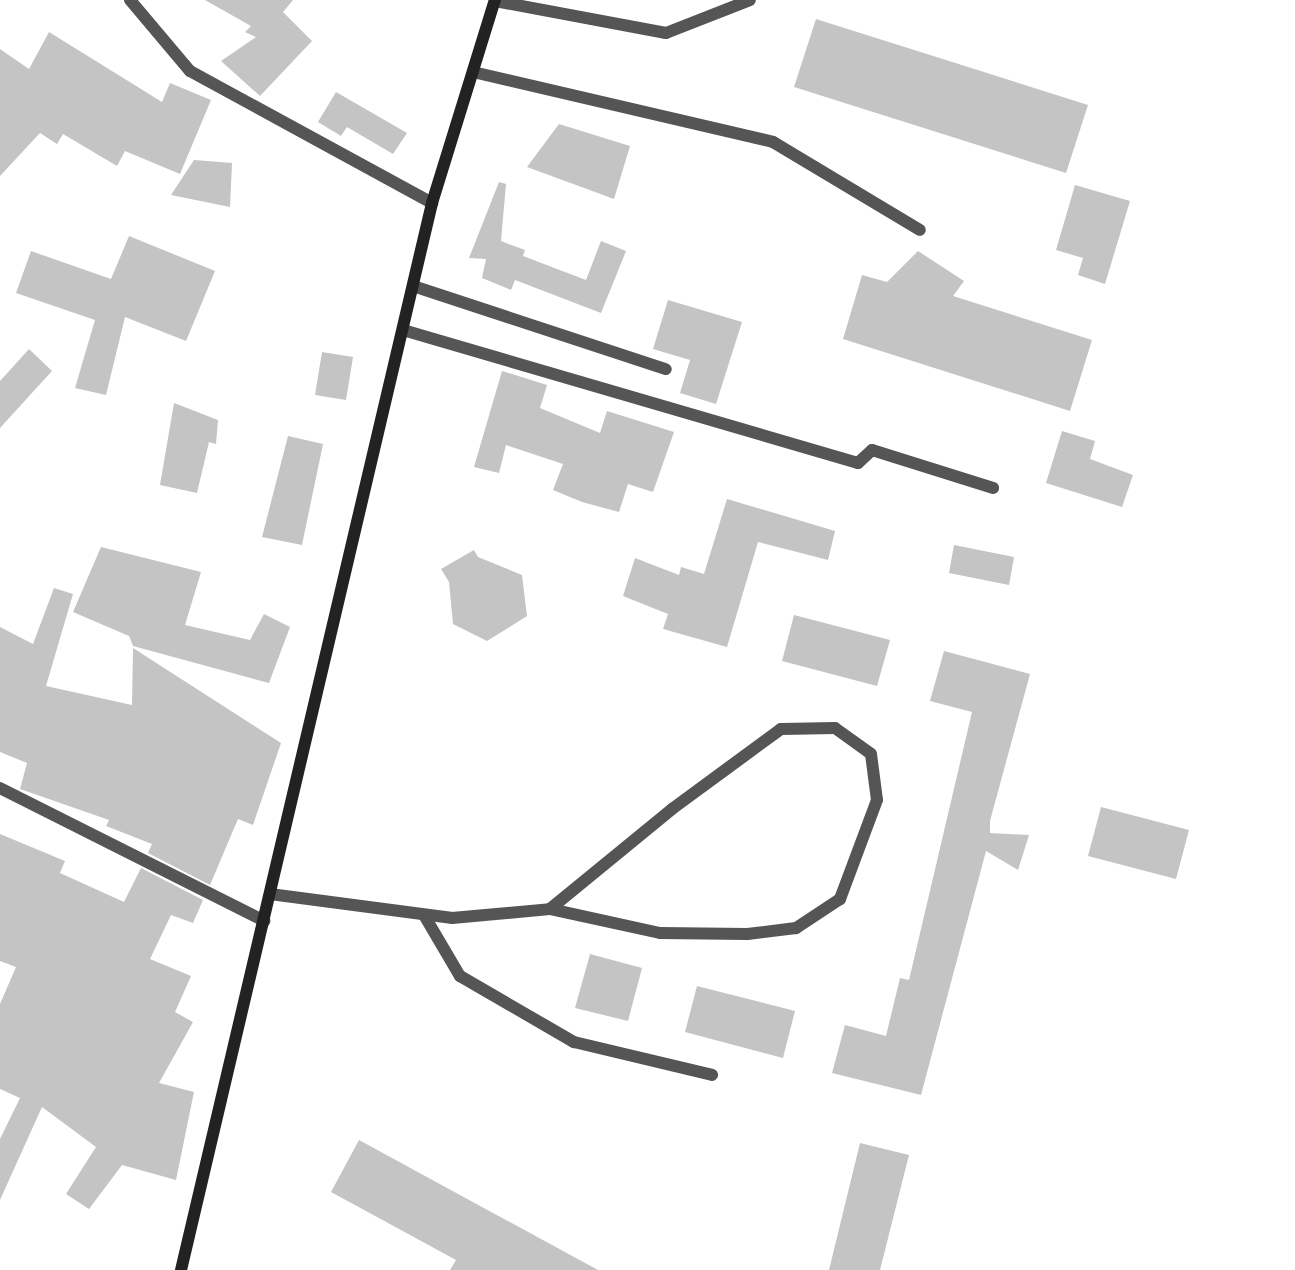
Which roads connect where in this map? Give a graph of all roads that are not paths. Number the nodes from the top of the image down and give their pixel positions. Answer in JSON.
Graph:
{"nodes":[{"id":1,"x":130,"y":0,"type":"edge"},
{"id":2,"x":750,"y":0,"type":"edge"},
{"id":3,"x":495,"y":1,"type":"edge"},
{"id":4,"x":473,"y":72,"type":"junction"},
{"id":5,"x":432,"y":203,"type":"junction"},
{"id":6,"x":920,"y":230,"type":"dead end"},
{"id":7,"x":413,"y":286,"type":"junction"},
{"id":8,"x":403,"y":330,"type":"junction"},
{"id":9,"x":666,"y":369,"type":"dead end"},
{"id":10,"x":993,"y":488,"type":"dead end"},
{"id":11,"x":0,"y":788,"type":"edge"},
{"id":12,"x":270,"y":894,"type":"junction"},
{"id":13,"x":550,"y":909,"type":"junction"},
{"id":14,"x":424,"y":915,"type":"junction"},
{"id":15,"x":264,"y":921,"type":"junction"},
{"id":16,"x":712,"y":1075,"type":"dead end"},
{"id":17,"x":181,"y":1270,"type":"edge"}],
"edges":[{"from":1,"to":5,"type":"street"},
{"from":2,"to":3,"type":"street"},
{"from":3,"to":4,"type":"main road"},
{"from":4,"to":5,"type":"main road"},
{"from":4,"to":6,"type":"street"},
{"from":5,"to":7,"type":"main road"},
{"from":7,"to":8,"type":"main road"},
{"from":7,"to":9,"type":"street"},
{"from":8,"to":10,"type":"street"},
{"from":8,"to":12,"type":"main road"},
{"from":11,"to":15,"type":"street"},
{"from":12,"to":14,"type":"street"},
{"from":12,"to":15,"type":"main road"},
{"from":13,"to":13,"type":"street"},
{"from":13,"to":14,"type":"street"},
{"from":14,"to":16,"type":"street"},
{"from":15,"to":17,"type":"main road"}]}
